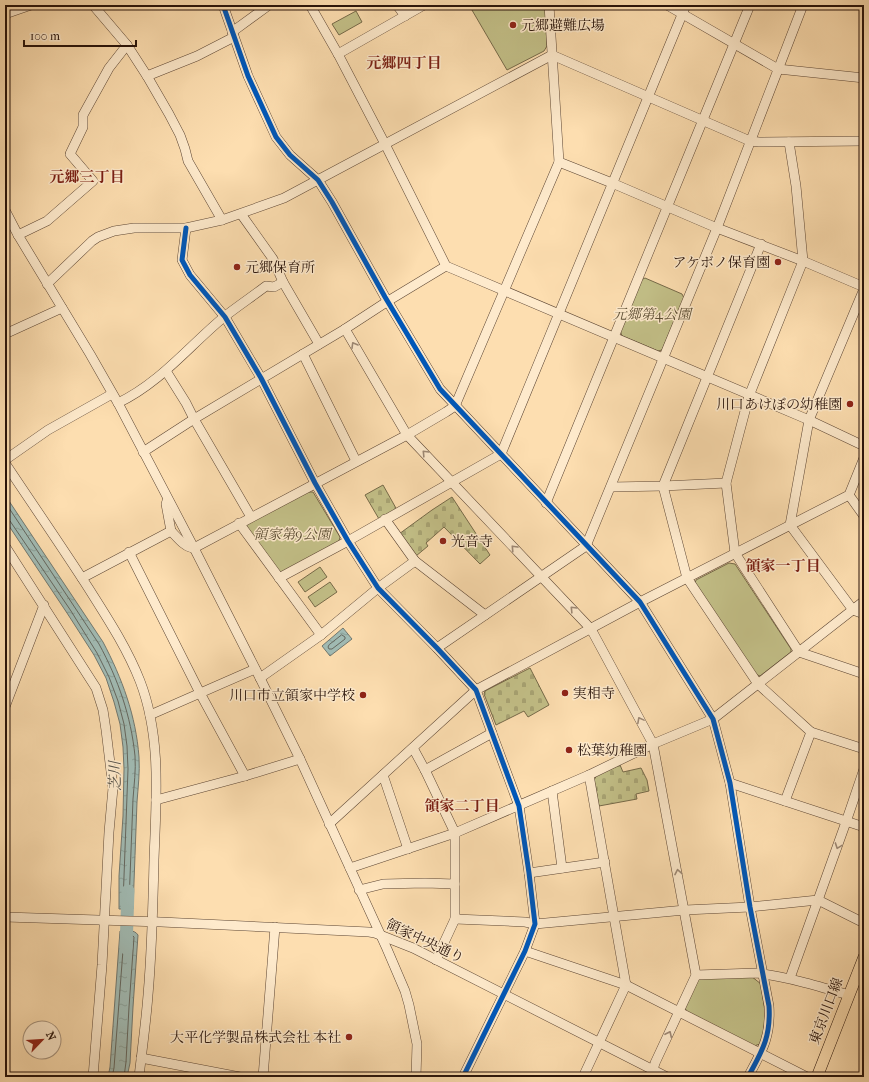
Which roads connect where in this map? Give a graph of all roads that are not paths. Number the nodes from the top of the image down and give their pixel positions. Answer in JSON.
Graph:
{"nodes":[{"id":1,"x":31,"y":5,"type":"edge"},
{"id":2,"x":92,"y":5,"type":"edge"},
{"id":3,"x":223,"y":5,"type":"edge"},
{"id":4,"x":269,"y":5,"type":"edge"},
{"id":5,"x":310,"y":5,"type":"edge"},
{"id":6,"x":397,"y":5,"type":"edge"},
{"id":7,"x":424,"y":5,"type":"edge"},
{"id":8,"x":549,"y":5,"type":"edge"},
{"id":9,"x":666,"y":5,"type":"edge"},
{"id":10,"x":686,"y":5,"type":"edge"},
{"id":11,"x":750,"y":5,"type":"edge"},
{"id":12,"x":803,"y":5,"type":"edge"},
{"id":13,"x":5,"y":14,"type":"edge"},
{"id":14,"x":682,"y":14,"type":"junction"},
{"id":15,"x":405,"y":16,"type":"junction"},
{"id":16,"x":233,"y":34,"type":"junction"},
{"id":17,"x":734,"y":43,"type":"junction"},
{"id":18,"x":127,"y":46,"type":"junction"},
{"id":19,"x":338,"y":54,"type":"junction"},
{"id":20,"x":552,"y":55,"type":"junction"},
{"id":21,"x":778,"y":69,"type":"junction"},
{"id":22,"x":147,"y":76,"type":"junction"},
{"id":23,"x":864,"y":78,"type":"edge"},
{"id":24,"x":648,"y":96,"type":"junction"},
{"id":25,"x":703,"y":120,"type":"junction"},
{"id":26,"x":750,"y":141,"type":"junction"},
{"id":27,"x":864,"y":141,"type":"edge"},
{"id":28,"x":789,"y":142,"type":"junction"},
{"id":29,"x":385,"y":144,"type":"junction"},
{"id":30,"x":559,"y":162,"type":"junction"},
{"id":31,"x":318,"y":180,"type":"junction"},
{"id":32,"x":612,"y":183,"type":"junction"},
{"id":33,"x":667,"y":207,"type":"junction"},
{"id":34,"x":5,"y":210,"type":"edge"},
{"id":35,"x":241,"y":214,"type":"junction"},
{"id":36,"x":222,"y":220,"type":"junction"},
{"id":37,"x":186,"y":228,"type":"junction"},
{"id":38,"x":717,"y":228,"type":"junction"},
{"id":39,"x":18,"y":236,"type":"junction"},
{"id":40,"x":760,"y":244,"type":"junction"},
{"id":41,"x":803,"y":261,"type":"junction"},
{"id":42,"x":446,"y":266,"type":"junction"},
{"id":43,"x":283,"y":282,"type":"junction"},
{"id":44,"x":47,"y":284,"type":"junction"},
{"id":45,"x":864,"y":288,"type":"edge"},
{"id":46,"x":504,"y":290,"type":"junction"},
{"id":47,"x":388,"y":301,"type":"junction"},
{"id":48,"x":62,"y":308,"type":"junction"},
{"id":49,"x":559,"y":313,"type":"junction"},
{"id":50,"x":224,"y":317,"type":"junction"},
{"id":51,"x":345,"y":329,"type":"junction"},
{"id":52,"x":5,"y":334,"type":"edge"},
{"id":53,"x":614,"y":337,"type":"junction"},
{"id":54,"x":319,"y":344,"type":"junction"},
{"id":55,"x":303,"y":354,"type":"junction"},
{"id":56,"x":664,"y":358,"type":"junction"},
{"id":57,"x":166,"y":371,"type":"junction"},
{"id":58,"x":707,"y":377,"type":"junction"},
{"id":59,"x":261,"y":378,"type":"junction"},
{"id":60,"x":112,"y":394,"type":"junction"},
{"id":61,"x":750,"y":396,"type":"junction"},
{"id":62,"x":118,"y":403,"type":"junction"},
{"id":63,"x":455,"y":406,"type":"junction"},
{"id":64,"x":194,"y":419,"type":"junction"},
{"id":65,"x":809,"y":420,"type":"junction"},
{"id":66,"x":407,"y":434,"type":"junction"},
{"id":67,"x":864,"y":446,"type":"edge"},
{"id":68,"x":143,"y":452,"type":"junction"},
{"id":69,"x":501,"y":454,"type":"junction"},
{"id":70,"x":864,"y":458,"type":"edge"},
{"id":71,"x":5,"y":460,"type":"edge"},
{"id":72,"x":356,"y":461,"type":"junction"},
{"id":73,"x":5,"y":463,"type":"edge"},
{"id":74,"x":452,"y":481,"type":"junction"},
{"id":75,"x":315,"y":483,"type":"junction"},
{"id":76,"x":726,"y":483,"type":"junction"},
{"id":77,"x":662,"y":486,"type":"junction"},
{"id":78,"x":610,"y":487,"type":"junction"},
{"id":79,"x":849,"y":495,"type":"junction"},
{"id":80,"x":168,"y":499,"type":"junction"},
{"id":81,"x":546,"y":503,"type":"junction"},
{"id":82,"x":864,"y":516,"type":"edge"},
{"id":83,"x":251,"y":517,"type":"junction"},
{"id":84,"x":386,"y":519,"type":"junction"},
{"id":85,"x":239,"y":523,"type":"junction"},
{"id":86,"x":790,"y":525,"type":"junction"},
{"id":87,"x":171,"y":531,"type":"junction"},
{"id":88,"x":348,"y":541,"type":"junction"},
{"id":89,"x":5,"y":546,"type":"edge"},
{"id":90,"x":586,"y":546,"type":"junction"},
{"id":91,"x":194,"y":548,"type":"junction"},
{"id":92,"x":129,"y":552,"type":"junction"},
{"id":93,"x":735,"y":553,"type":"junction"},
{"id":94,"x":415,"y":561,"type":"junction"},
{"id":95,"x":541,"y":576,"type":"junction"},
{"id":96,"x":82,"y":578,"type":"junction"},
{"id":97,"x":279,"y":578,"type":"junction"},
{"id":98,"x":687,"y":578,"type":"junction"},
{"id":99,"x":378,"y":588,"type":"junction"},
{"id":100,"x":864,"y":601,"type":"edge"},
{"id":101,"x":640,"y":602,"type":"junction"},
{"id":102,"x":44,"y":605,"type":"junction"},
{"id":103,"x":853,"y":610,"type":"junction"},
{"id":104,"x":864,"y":614,"type":"edge"},
{"id":105,"x":485,"y":615,"type":"junction"},
{"id":106,"x":591,"y":628,"type":"junction"},
{"id":107,"x":321,"y":635,"type":"junction"},
{"id":108,"x":437,"y":648,"type":"junction"},
{"id":109,"x":799,"y":652,"type":"junction"},
{"id":110,"x":255,"y":669,"type":"junction"},
{"id":111,"x":864,"y":674,"type":"edge"},
{"id":112,"x":260,"y":678,"type":"junction"},
{"id":113,"x":758,"y":684,"type":"junction"},
{"id":114,"x":476,"y":690,"type":"junction"},
{"id":115,"x":200,"y":693,"type":"junction"},
{"id":116,"x":5,"y":707,"type":"edge"},
{"id":117,"x":150,"y":715,"type":"junction"},
{"id":118,"x":713,"y":719,"type":"junction"},
{"id":119,"x":811,"y":732,"type":"junction"},
{"id":120,"x":492,"y":733,"type":"junction"},
{"id":121,"x":653,"y":744,"type":"junction"},
{"id":122,"x":413,"y":748,"type":"junction"},
{"id":123,"x":864,"y":749,"type":"edge"},
{"id":124,"x":300,"y":759,"type":"junction"},
{"id":125,"x":864,"y":769,"type":"edge"},
{"id":126,"x":425,"y":770,"type":"junction"},
{"id":127,"x":383,"y":775,"type":"junction"},
{"id":128,"x":589,"y":775,"type":"junction"},
{"id":129,"x":245,"y":776,"type":"junction"},
{"id":130,"x":730,"y":783,"type":"junction"},
{"id":131,"x":552,"y":791,"type":"junction"},
{"id":132,"x":156,"y":800,"type":"junction"},
{"id":133,"x":784,"y":801,"type":"junction"},
{"id":134,"x":520,"y":806,"type":"junction"},
{"id":135,"x":846,"y":822,"type":"junction"},
{"id":136,"x":329,"y":824,"type":"junction"},
{"id":137,"x":864,"y":828,"type":"edge"},
{"id":138,"x":455,"y":833,"type":"junction"},
{"id":139,"x":408,"y":849,"type":"junction"},
{"id":140,"x":605,"y":862,"type":"junction"},
{"id":141,"x":350,"y":868,"type":"junction"},
{"id":142,"x":562,"y":868,"type":"junction"},
{"id":143,"x":529,"y":873,"type":"junction"},
{"id":144,"x":455,"y":884,"type":"junction"},
{"id":145,"x":360,"y":890,"type":"junction"},
{"id":146,"x":818,"y":900,"type":"junction"},
{"id":147,"x":750,"y":907,"type":"junction"},
{"id":148,"x":685,"y":910,"type":"junction"},
{"id":149,"x":5,"y":917,"type":"edge"},
{"id":150,"x":615,"y":917,"type":"junction"},
{"id":151,"x":455,"y":919,"type":"junction"},
{"id":152,"x":107,"y":921,"type":"junction"},
{"id":153,"x":150,"y":922,"type":"junction"},
{"id":154,"x":864,"y":923,"type":"edge"},
{"id":155,"x":535,"y":924,"type":"junction"},
{"id":156,"x":275,"y":927,"type":"junction"},
{"id":157,"x":381,"y":935,"type":"junction"},
{"id":158,"x":525,"y":951,"type":"junction"},
{"id":159,"x":864,"y":957,"type":"edge"},
{"id":160,"x":436,"y":960,"type":"junction"},
{"id":161,"x":764,"y":974,"type":"junction"},
{"id":162,"x":696,"y":975,"type":"junction"},
{"id":163,"x":790,"y":978,"type":"junction"},
{"id":164,"x":626,"y":985,"type":"junction"},
{"id":165,"x":504,"y":995,"type":"junction"},
{"id":166,"x":849,"y":995,"type":"junction"},
{"id":167,"x":679,"y":1012,"type":"junction"},
{"id":168,"x":600,"y":1043,"type":"junction"},
{"id":169,"x":760,"y":1053,"type":"junction"},
{"id":170,"x":141,"y":1058,"type":"junction"},
{"id":171,"x":652,"y":1073,"type":"edge"},
{"id":172,"x":93,"y":1077,"type":"edge"},
{"id":173,"x":139,"y":1077,"type":"edge"},
{"id":174,"x":240,"y":1077,"type":"edge"},
{"id":175,"x":263,"y":1077,"type":"edge"},
{"id":176,"x":416,"y":1077,"type":"edge"},
{"id":177,"x":463,"y":1077,"type":"edge"},
{"id":178,"x":583,"y":1077,"type":"edge"},
{"id":179,"x":667,"y":1077,"type":"edge"},
{"id":180,"x":748,"y":1077,"type":"edge"},
{"id":181,"x":807,"y":1077,"type":"edge"},
{"id":182,"x":817,"y":1077,"type":"edge"}],
"edges":[{"from":1,"to":13,"type":"street"},
{"from":2,"to":18,"type":"street"},
{"from":3,"to":16,"type":"street"},
{"from":4,"to":16,"type":"street"},
{"from":5,"to":19,"type":"street"},
{"from":6,"to":15,"type":"street"},
{"from":7,"to":15,"type":"street"},
{"from":8,"to":20,"type":"street"},
{"from":9,"to":14,"type":"street"},
{"from":10,"to":14,"type":"street"},
{"from":11,"to":17,"type":"street"},
{"from":12,"to":21,"type":"street"},
{"from":14,"to":17,"type":"street"},
{"from":14,"to":24,"type":"street"},
{"from":15,"to":19,"type":"street"},
{"from":16,"to":22,"type":"street"},
{"from":16,"to":31,"type":"street"},
{"from":17,"to":21,"type":"street"},
{"from":17,"to":25,"type":"street"},
{"from":18,"to":22,"type":"street"},
{"from":18,"to":39,"type":"street"},
{"from":19,"to":29,"type":"street"},
{"from":20,"to":24,"type":"street"},
{"from":20,"to":29,"type":"street"},
{"from":20,"to":30,"type":"street"},
{"from":21,"to":23,"type":"street"},
{"from":21,"to":26,"type":"street"},
{"from":22,"to":36,"type":"street"},
{"from":24,"to":25,"type":"street"},
{"from":24,"to":32,"type":"street"},
{"from":25,"to":26,"type":"street"},
{"from":25,"to":33,"type":"street"},
{"from":26,"to":28,"type":"street"},
{"from":26,"to":38,"type":"street"},
{"from":27,"to":28,"type":"street"},
{"from":28,"to":41,"type":"street"},
{"from":29,"to":31,"type":"street"},
{"from":29,"to":42,"type":"street"},
{"from":30,"to":32,"type":"street"},
{"from":30,"to":46,"type":"street"},
{"from":31,"to":35,"type":"street"},
{"from":31,"to":47,"type":"street"},
{"from":32,"to":33,"type":"street"},
{"from":32,"to":49,"type":"street"},
{"from":33,"to":38,"type":"street"},
{"from":33,"to":53,"type":"street"},
{"from":34,"to":39,"type":"street"},
{"from":35,"to":36,"type":"street"},
{"from":35,"to":43,"type":"street"},
{"from":36,"to":37,"type":"street"},
{"from":37,"to":44,"type":"street"},
{"from":37,"to":50,"type":"street"},
{"from":38,"to":40,"type":"street"},
{"from":38,"to":56,"type":"street"},
{"from":39,"to":44,"type":"street"},
{"from":40,"to":41,"type":"street"},
{"from":40,"to":58,"type":"street"},
{"from":41,"to":45,"type":"street"},
{"from":41,"to":61,"type":"street"},
{"from":42,"to":46,"type":"street"},
{"from":42,"to":47,"type":"street"},
{"from":43,"to":50,"type":"street"},
{"from":43,"to":54,"type":"street"},
{"from":44,"to":48,"type":"street"},
{"from":45,"to":65,"type":"street"},
{"from":46,"to":49,"type":"street"},
{"from":46,"to":63,"type":"street"},
{"from":47,"to":51,"type":"street"},
{"from":47,"to":63,"type":"street"},
{"from":48,"to":52,"type":"street"},
{"from":48,"to":60,"type":"street"},
{"from":49,"to":53,"type":"street"},
{"from":49,"to":69,"type":"street"},
{"from":50,"to":57,"type":"street"},
{"from":50,"to":59,"type":"street"},
{"from":51,"to":54,"type":"street"},
{"from":66,"to":51,"type":"street","one_way":true},
{"from":53,"to":56,"type":"street"},
{"from":53,"to":81,"type":"street"},
{"from":54,"to":55,"type":"street"},
{"from":55,"to":59,"type":"street"},
{"from":55,"to":72,"type":"street"},
{"from":56,"to":58,"type":"street"},
{"from":56,"to":78,"type":"street"},
{"from":57,"to":62,"type":"street"},
{"from":57,"to":64,"type":"street"},
{"from":58,"to":61,"type":"street"},
{"from":58,"to":77,"type":"street"},
{"from":59,"to":64,"type":"street"},
{"from":59,"to":75,"type":"street"},
{"from":60,"to":62,"type":"street"},
{"from":60,"to":71,"type":"street"},
{"from":61,"to":65,"type":"street"},
{"from":61,"to":76,"type":"street"},
{"from":62,"to":68,"type":"street"},
{"from":63,"to":66,"type":"street"},
{"from":63,"to":69,"type":"street"},
{"from":64,"to":68,"type":"street"},
{"from":64,"to":83,"type":"street"},
{"from":65,"to":67,"type":"street"},
{"from":65,"to":86,"type":"street"},
{"from":66,"to":72,"type":"street"},
{"from":74,"to":66,"type":"street","one_way":true},
{"from":68,"to":80,"type":"street"},
{"from":69,"to":74,"type":"street"},
{"from":69,"to":81,"type":"street"},
{"from":70,"to":79,"type":"street"},
{"from":72,"to":75,"type":"street"},
{"from":73,"to":96,"type":"street"},
{"from":74,"to":84,"type":"street"},
{"from":95,"to":74,"type":"street","one_way":true},
{"from":75,"to":83,"type":"street"},
{"from":75,"to":88,"type":"street"},
{"from":76,"to":77,"type":"street"},
{"from":76,"to":93,"type":"street"},
{"from":77,"to":78,"type":"street"},
{"from":77,"to":98,"type":"street"},
{"from":78,"to":90,"type":"street"},
{"from":79,"to":82,"type":"street"},
{"from":79,"to":86,"type":"street"},
{"from":80,"to":87,"type":"street"},
{"from":80,"to":91,"type":"street"},
{"from":81,"to":90,"type":"street"},
{"from":83,"to":85,"type":"street"},
{"from":84,"to":88,"type":"street"},
{"from":84,"to":94,"type":"street"},
{"from":85,"to":91,"type":"street"},
{"from":85,"to":97,"type":"street"},
{"from":86,"to":93,"type":"street"},
{"from":86,"to":103,"type":"street"},
{"from":87,"to":91,"type":"street"},
{"from":87,"to":92,"type":"street"},
{"from":88,"to":97,"type":"street"},
{"from":88,"to":99,"type":"street"},
{"from":89,"to":102,"type":"street"},
{"from":90,"to":95,"type":"street"},
{"from":90,"to":101,"type":"street"},
{"from":91,"to":110,"type":"street"},
{"from":92,"to":96,"type":"street"},
{"from":92,"to":115,"type":"street"},
{"from":93,"to":98,"type":"street"},
{"from":93,"to":109,"type":"street"},
{"from":94,"to":99,"type":"street"},
{"from":94,"to":105,"type":"street"},
{"from":95,"to":105,"type":"street"},
{"from":106,"to":95,"type":"street","one_way":true},
{"from":96,"to":117,"type":"street"},
{"from":97,"to":107,"type":"street"},
{"from":98,"to":101,"type":"street"},
{"from":98,"to":113,"type":"street"},
{"from":99,"to":107,"type":"street"},
{"from":99,"to":108,"type":"street"},
{"from":100,"to":103,"type":"street"},
{"from":101,"to":106,"type":"street"},
{"from":101,"to":118,"type":"street"},
{"from":102,"to":116,"type":"street"},
{"from":102,"to":152,"type":"street"},
{"from":103,"to":104,"type":"street"},
{"from":103,"to":109,"type":"street"},
{"from":105,"to":108,"type":"street"},
{"from":106,"to":114,"type":"street"},
{"from":121,"to":106,"type":"street","one_way":true},
{"from":107,"to":112,"type":"street"},
{"from":108,"to":114,"type":"street"},
{"from":109,"to":111,"type":"street"},
{"from":109,"to":113,"type":"street"},
{"from":110,"to":112,"type":"street"},
{"from":110,"to":115,"type":"street"},
{"from":112,"to":124,"type":"street"},
{"from":113,"to":118,"type":"street"},
{"from":113,"to":119,"type":"street"},
{"from":114,"to":120,"type":"street"},
{"from":114,"to":122,"type":"street"},
{"from":115,"to":117,"type":"street"},
{"from":115,"to":129,"type":"street"},
{"from":117,"to":132,"type":"street"},
{"from":118,"to":121,"type":"street"},
{"from":118,"to":130,"type":"street"},
{"from":119,"to":123,"type":"street"},
{"from":119,"to":133,"type":"street"},
{"from":120,"to":126,"type":"street"},
{"from":120,"to":134,"type":"street"},
{"from":121,"to":128,"type":"street"},
{"from":148,"to":121,"type":"street","one_way":true},
{"from":122,"to":126,"type":"street"},
{"from":122,"to":127,"type":"street"},
{"from":124,"to":129,"type":"street"},
{"from":124,"to":136,"type":"street"},
{"from":125,"to":135,"type":"street"},
{"from":126,"to":138,"type":"street"},
{"from":127,"to":136,"type":"street"},
{"from":127,"to":139,"type":"street"},
{"from":128,"to":131,"type":"street"},
{"from":128,"to":140,"type":"street"},
{"from":129,"to":132,"type":"street"},
{"from":130,"to":133,"type":"street"},
{"from":130,"to":147,"type":"street"},
{"from":131,"to":134,"type":"street"},
{"from":131,"to":142,"type":"street"},
{"from":132,"to":153,"type":"street"},
{"from":133,"to":135,"type":"street"},
{"from":134,"to":138,"type":"street"},
{"from":134,"to":143,"type":"street"},
{"from":135,"to":137,"type":"street"},
{"from":135,"to":146,"type":"street","one_way":true},
{"from":136,"to":141,"type":"street"},
{"from":138,"to":139,"type":"street"},
{"from":138,"to":144,"type":"street"},
{"from":139,"to":141,"type":"street"},
{"from":140,"to":142,"type":"street"},
{"from":140,"to":150,"type":"street"},
{"from":141,"to":145,"type":"street"},
{"from":142,"to":143,"type":"street"},
{"from":143,"to":155,"type":"street"},
{"from":144,"to":145,"type":"street"},
{"from":144,"to":151,"type":"street"},
{"from":145,"to":157,"type":"street"},
{"from":146,"to":147,"type":"street"},
{"from":146,"to":154,"type":"street"},
{"from":146,"to":163,"type":"street"},
{"from":147,"to":148,"type":"street"},
{"from":147,"to":161,"type":"street"},
{"from":148,"to":150,"type":"street"},
{"from":148,"to":162,"type":"street"},
{"from":149,"to":152,"type":"street","name":"領家中央通り"},
{"from":150,"to":155,"type":"street"},
{"from":150,"to":164,"type":"street"},
{"from":151,"to":155,"type":"street"},
{"from":151,"to":160,"type":"street"},
{"from":152,"to":153,"type":"street","name":"領家中央通り"},
{"from":152,"to":172,"type":"street"},
{"from":153,"to":156,"type":"street","name":"領家中央通り"},
{"from":153,"to":170,"type":"street"},
{"from":155,"to":158,"type":"street"},
{"from":156,"to":157,"type":"street","name":"領家中央通り"},
{"from":156,"to":175,"type":"street"},
{"from":157,"to":160,"type":"street","name":"領家中央通り"},
{"from":157,"to":176,"type":"street"},
{"from":158,"to":164,"type":"street"},
{"from":158,"to":165,"type":"street"},
{"from":159,"to":166,"type":"main road","name":"東京川口線"},
{"from":160,"to":165,"type":"street","name":"領家中央通り"},
{"from":161,"to":162,"type":"street"},
{"from":161,"to":163,"type":"street"},
{"from":161,"to":169,"type":"street"},
{"from":162,"to":167,"type":"street"},
{"from":163,"to":166,"type":"street"},
{"from":164,"to":167,"type":"street"},
{"from":164,"to":168,"type":"street"},
{"from":165,"to":168,"type":"street","name":"領家中央通り"},
{"from":165,"to":177,"type":"street"},
{"from":166,"to":182,"type":"main road","name":"東京川口線"},
{"from":167,"to":169,"type":"street"},
{"from":171,"to":167,"type":"street","one_way":true},
{"from":168,"to":171,"type":"street","name":"領家中央通り"},
{"from":168,"to":178,"type":"street"},
{"from":169,"to":180,"type":"street"},
{"from":169,"to":181,"type":"street"},
{"from":170,"to":173,"type":"street"},
{"from":170,"to":174,"type":"street"},
{"from":171,"to":179,"type":"street","name":"領家中央通り"}]}
